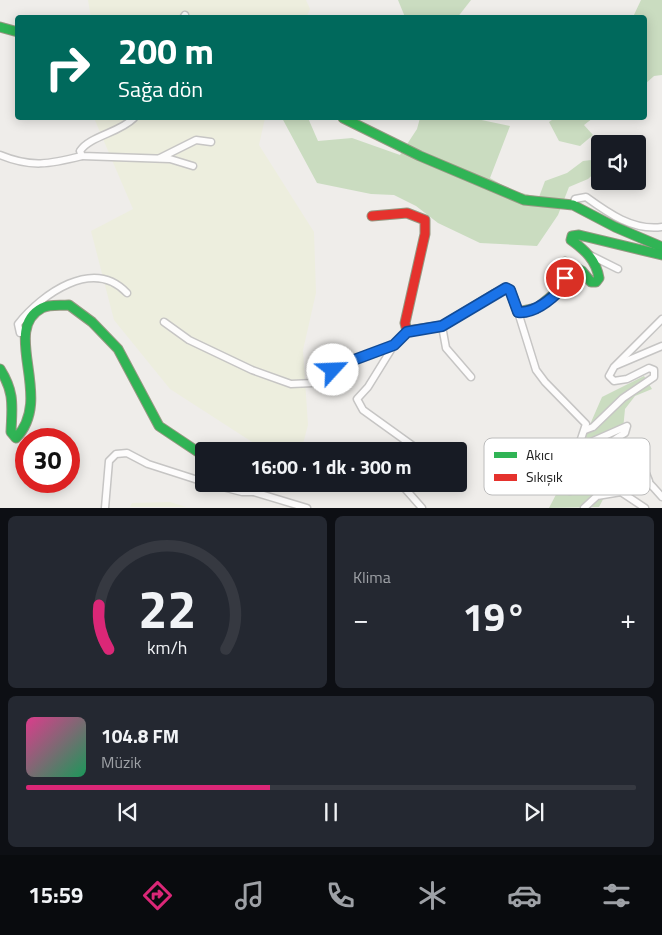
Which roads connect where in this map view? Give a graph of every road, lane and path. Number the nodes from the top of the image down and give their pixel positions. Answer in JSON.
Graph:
{"nodes":[{"id":1,"x":0,"y":27,"type":"edge"},
{"id":2,"x":15,"y":31,"type":"edge"},
{"id":3,"x":131,"y":120,"type":"edge"},
{"id":4,"x":350,"y":120,"type":"edge"},
{"id":5,"x":211,"y":142,"type":"dead end"},
{"id":6,"x":0,"y":155,"type":"edge"},
{"id":7,"x":82,"y":156,"type":"junction"},
{"id":8,"x":156,"y":159,"type":"junction"},
{"id":9,"x":193,"y":166,"type":"dead end"},
{"id":10,"x":573,"y":205,"type":"junction"},
{"id":11,"x":372,"y":216,"type":"dead end"},
{"id":12,"x":662,"y":227,"type":"edge"},
{"id":13,"x":662,"y":247,"type":"edge"},
{"id":14,"x":589,"y":254,"type":"junction"},
{"id":15,"x":662,"y":255,"type":"edge"},
{"id":16,"x":618,"y":269,"type":"dead end"},
{"id":17,"x":127,"y":293,"type":"dead end"},
{"id":18,"x":518,"y":312,"type":"junction"},
{"id":19,"x":662,"y":319,"type":"edge"},
{"id":20,"x":164,"y":322,"type":"dead end"},
{"id":21,"x":442,"y":326,"type":"junction"},
{"id":22,"x":407,"y":332,"type":"junction"},
{"id":23,"x":20,"y":333,"type":"junction"},
{"id":24,"x":394,"y":345,"type":"junction"},
{"id":25,"x":662,"y":346,"type":"edge"},
{"id":26,"x":616,"y":365,"type":"junction"},
{"id":27,"x":0,"y":369,"type":"edge"},
{"id":28,"x":471,"y":377,"type":"dead end"},
{"id":29,"x":585,"y":430,"type":"junction"},
{"id":30,"x":582,"y":438,"type":"edge"},
{"id":31,"x":598,"y":438,"type":"edge"},
{"id":32,"x":617,"y":438,"type":"edge"},
{"id":33,"x":407,"y":442,"type":"edge"},
{"id":34,"x":195,"y":450,"type":"edge"},
{"id":35,"x":195,"y":479,"type":"edge"},
{"id":36,"x":650,"y":482,"type":"edge"},
{"id":37,"x":650,"y":483,"type":"edge"},
{"id":38,"x":653,"y":486,"type":"junction"},
{"id":39,"x":254,"y":492,"type":"edge"},
{"id":40,"x":407,"y":492,"type":"edge"},
{"id":41,"x":603,"y":495,"type":"edge"},
{"id":42,"x":626,"y":495,"type":"edge"},
{"id":43,"x":662,"y":497,"type":"edge"},
{"id":44,"x":105,"y":508,"type":"edge"},
{"id":45,"x":307,"y":508,"type":"edge"},
{"id":46,"x":422,"y":508,"type":"edge"},
{"id":47,"x":584,"y":508,"type":"edge"},
{"id":48,"x":645,"y":508,"type":"edge"}],
"edges":[{"from":1,"to":2,"type":"street"},
{"from":3,"to":7,"type":"street"},
{"from":4,"to":10,"type":"street"},
{"from":5,"to":8,"type":"street"},
{"from":6,"to":7,"type":"street"},
{"from":7,"to":8,"type":"street"},
{"from":8,"to":9,"type":"street"},
{"from":10,"to":12,"type":"street"},
{"from":10,"to":13,"type":"street"},
{"from":11,"to":22,"type":"street"},
{"from":14,"to":15,"type":"street"},
{"from":14,"to":16,"type":"street"},
{"from":14,"to":18,"type":"street"},
{"from":17,"to":23,"type":"street"},
{"from":18,"to":21,"type":"street"},
{"from":18,"to":29,"type":"street"},
{"from":19,"to":26,"type":"street"},
{"from":20,"to":24,"type":"street"},
{"from":21,"to":22,"type":"street"},
{"from":21,"to":28,"type":"street"},
{"from":22,"to":24,"type":"street"},
{"from":23,"to":27,"type":"street"},
{"from":23,"to":34,"type":"street"},
{"from":24,"to":33,"type":"street"},
{"from":25,"to":26,"type":"street"},
{"from":26,"to":29,"type":"street"},
{"from":29,"to":30,"type":"street"},
{"from":31,"to":32,"type":"street"},
{"from":35,"to":44,"type":"street"},
{"from":36,"to":38,"type":"street"},
{"from":37,"to":38,"type":"street"},
{"from":38,"to":43,"type":"street"},
{"from":39,"to":45,"type":"street"},
{"from":40,"to":46,"type":"street"},
{"from":41,"to":47,"type":"street"},
{"from":42,"to":48,"type":"street"}]}
